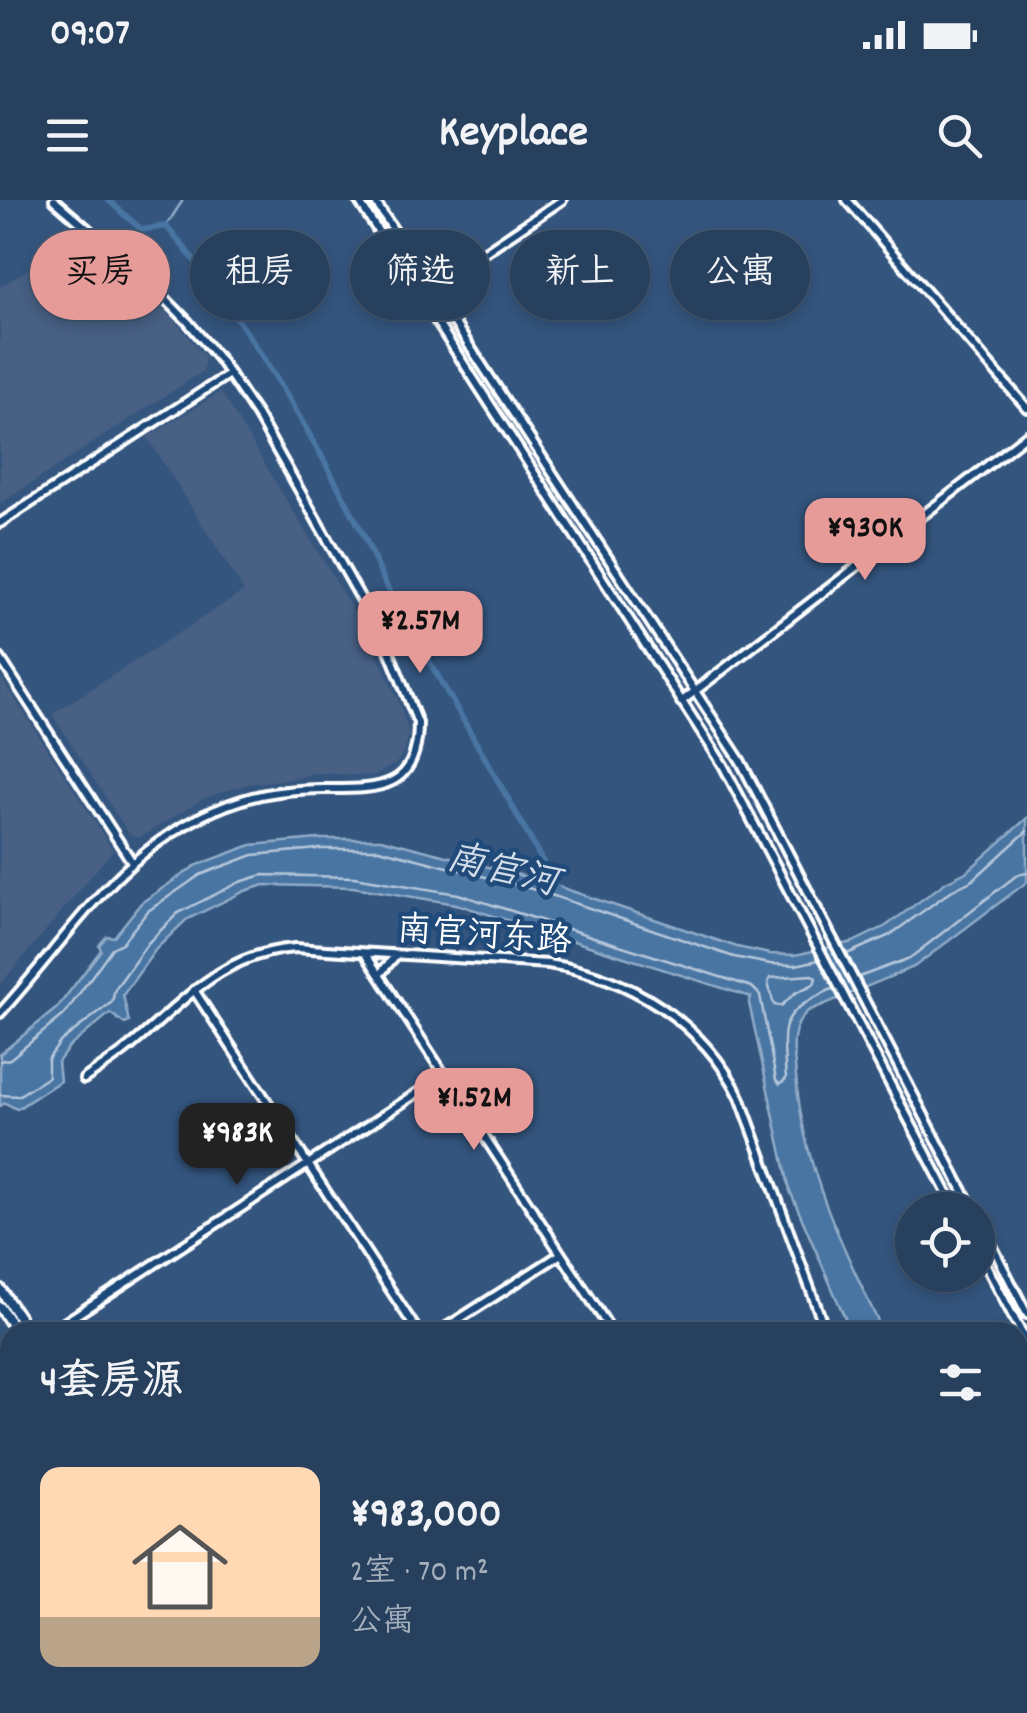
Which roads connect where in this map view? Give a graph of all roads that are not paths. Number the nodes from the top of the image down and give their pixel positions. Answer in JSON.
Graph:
{"nodes":[{"id":1,"x":54,"y":200,"type":"edge"},
{"id":2,"x":358,"y":200,"type":"edge"},
{"id":3,"x":374,"y":200,"type":"edge"},
{"id":4,"x":562,"y":200,"type":"edge"},
{"id":5,"x":847,"y":200,"type":"edge"},
{"id":6,"x":377,"y":230,"type":"edge"},
{"id":7,"x":393,"y":230,"type":"edge"},
{"id":8,"x":490,"y":248,"type":"edge"},
{"id":9,"x":433,"y":320,"type":"edge"},
{"id":10,"x":451,"y":320,"type":"edge"},
{"id":11,"x":230,"y":374,"type":"junction"},
{"id":12,"x":1027,"y":408,"type":"edge"},
{"id":13,"x":1027,"y":435,"type":"edge"},
{"id":14,"x":0,"y":524,"type":"edge"},
{"id":15,"x":0,"y":658,"type":"edge"},
{"id":16,"x":696,"y":691,"type":"junction"},
{"id":17,"x":681,"y":702,"type":"junction"},
{"id":18,"x":132,"y":862,"type":"junction"},
{"id":19,"x":365,"y":954,"type":"junction"},
{"id":20,"x":396,"y":955,"type":"junction"},
{"id":21,"x":380,"y":974,"type":"junction"},
{"id":22,"x":194,"y":990,"type":"junction"},
{"id":23,"x":0,"y":1013,"type":"edge"},
{"id":24,"x":445,"y":1075,"type":"junction"},
{"id":25,"x":84,"y":1079,"type":"dead end"},
{"id":26,"x":308,"y":1164,"type":"junction"},
{"id":27,"x":946,"y":1192,"type":"edge"},
{"id":28,"x":965,"y":1192,"type":"edge"},
{"id":29,"x":995,"y":1251,"type":"edge"},
{"id":30,"x":561,"y":1254,"type":"junction"},
{"id":31,"x":995,"y":1282,"type":"edge"},
{"id":32,"x":0,"y":1289,"type":"edge"},
{"id":33,"x":1027,"y":1314,"type":"edge"},
{"id":34,"x":22,"y":1322,"type":"edge"},
{"id":35,"x":65,"y":1322,"type":"edge"},
{"id":36,"x":411,"y":1322,"type":"edge"},
{"id":37,"x":455,"y":1322,"type":"edge"},
{"id":38,"x":605,"y":1322,"type":"edge"},
{"id":39,"x":822,"y":1322,"type":"edge"},
{"id":40,"x":1016,"y":1322,"type":"edge"}],
"edges":[{"from":1,"to":11,"type":"street"},
{"from":2,"to":6,"type":"street"},
{"from":3,"to":7,"type":"street"},
{"from":4,"to":8,"type":"street"},
{"from":5,"to":12,"type":"street"},
{"from":9,"to":17,"type":"street"},
{"from":10,"to":16,"type":"street"},
{"from":11,"to":14,"type":"street"},
{"from":11,"to":18,"type":"street"},
{"from":13,"to":16,"type":"street"},
{"from":15,"to":18,"type":"street"},
{"from":16,"to":17,"type":"street"},
{"from":16,"to":28,"type":"street"},
{"from":17,"to":27,"type":"street"},
{"from":18,"to":23,"type":"street"},
{"from":19,"to":20,"type":"street","name":"南官河东路"},
{"from":19,"to":21,"type":"street"},
{"from":19,"to":22,"type":"street","name":"南官河东路"},
{"from":20,"to":21,"type":"street"},
{"from":20,"to":39,"type":"street","name":"南官河东路"},
{"from":21,"to":24,"type":"street"},
{"from":22,"to":25,"type":"street","name":"南官河东路"},
{"from":22,"to":26,"type":"street"},
{"from":24,"to":26,"type":"street"},
{"from":24,"to":30,"type":"street"},
{"from":26,"to":35,"type":"street"},
{"from":26,"to":36,"type":"street"},
{"from":29,"to":33,"type":"street"},
{"from":30,"to":37,"type":"street"},
{"from":30,"to":38,"type":"street"},
{"from":31,"to":40,"type":"street"},
{"from":32,"to":34,"type":"main road"}]}
